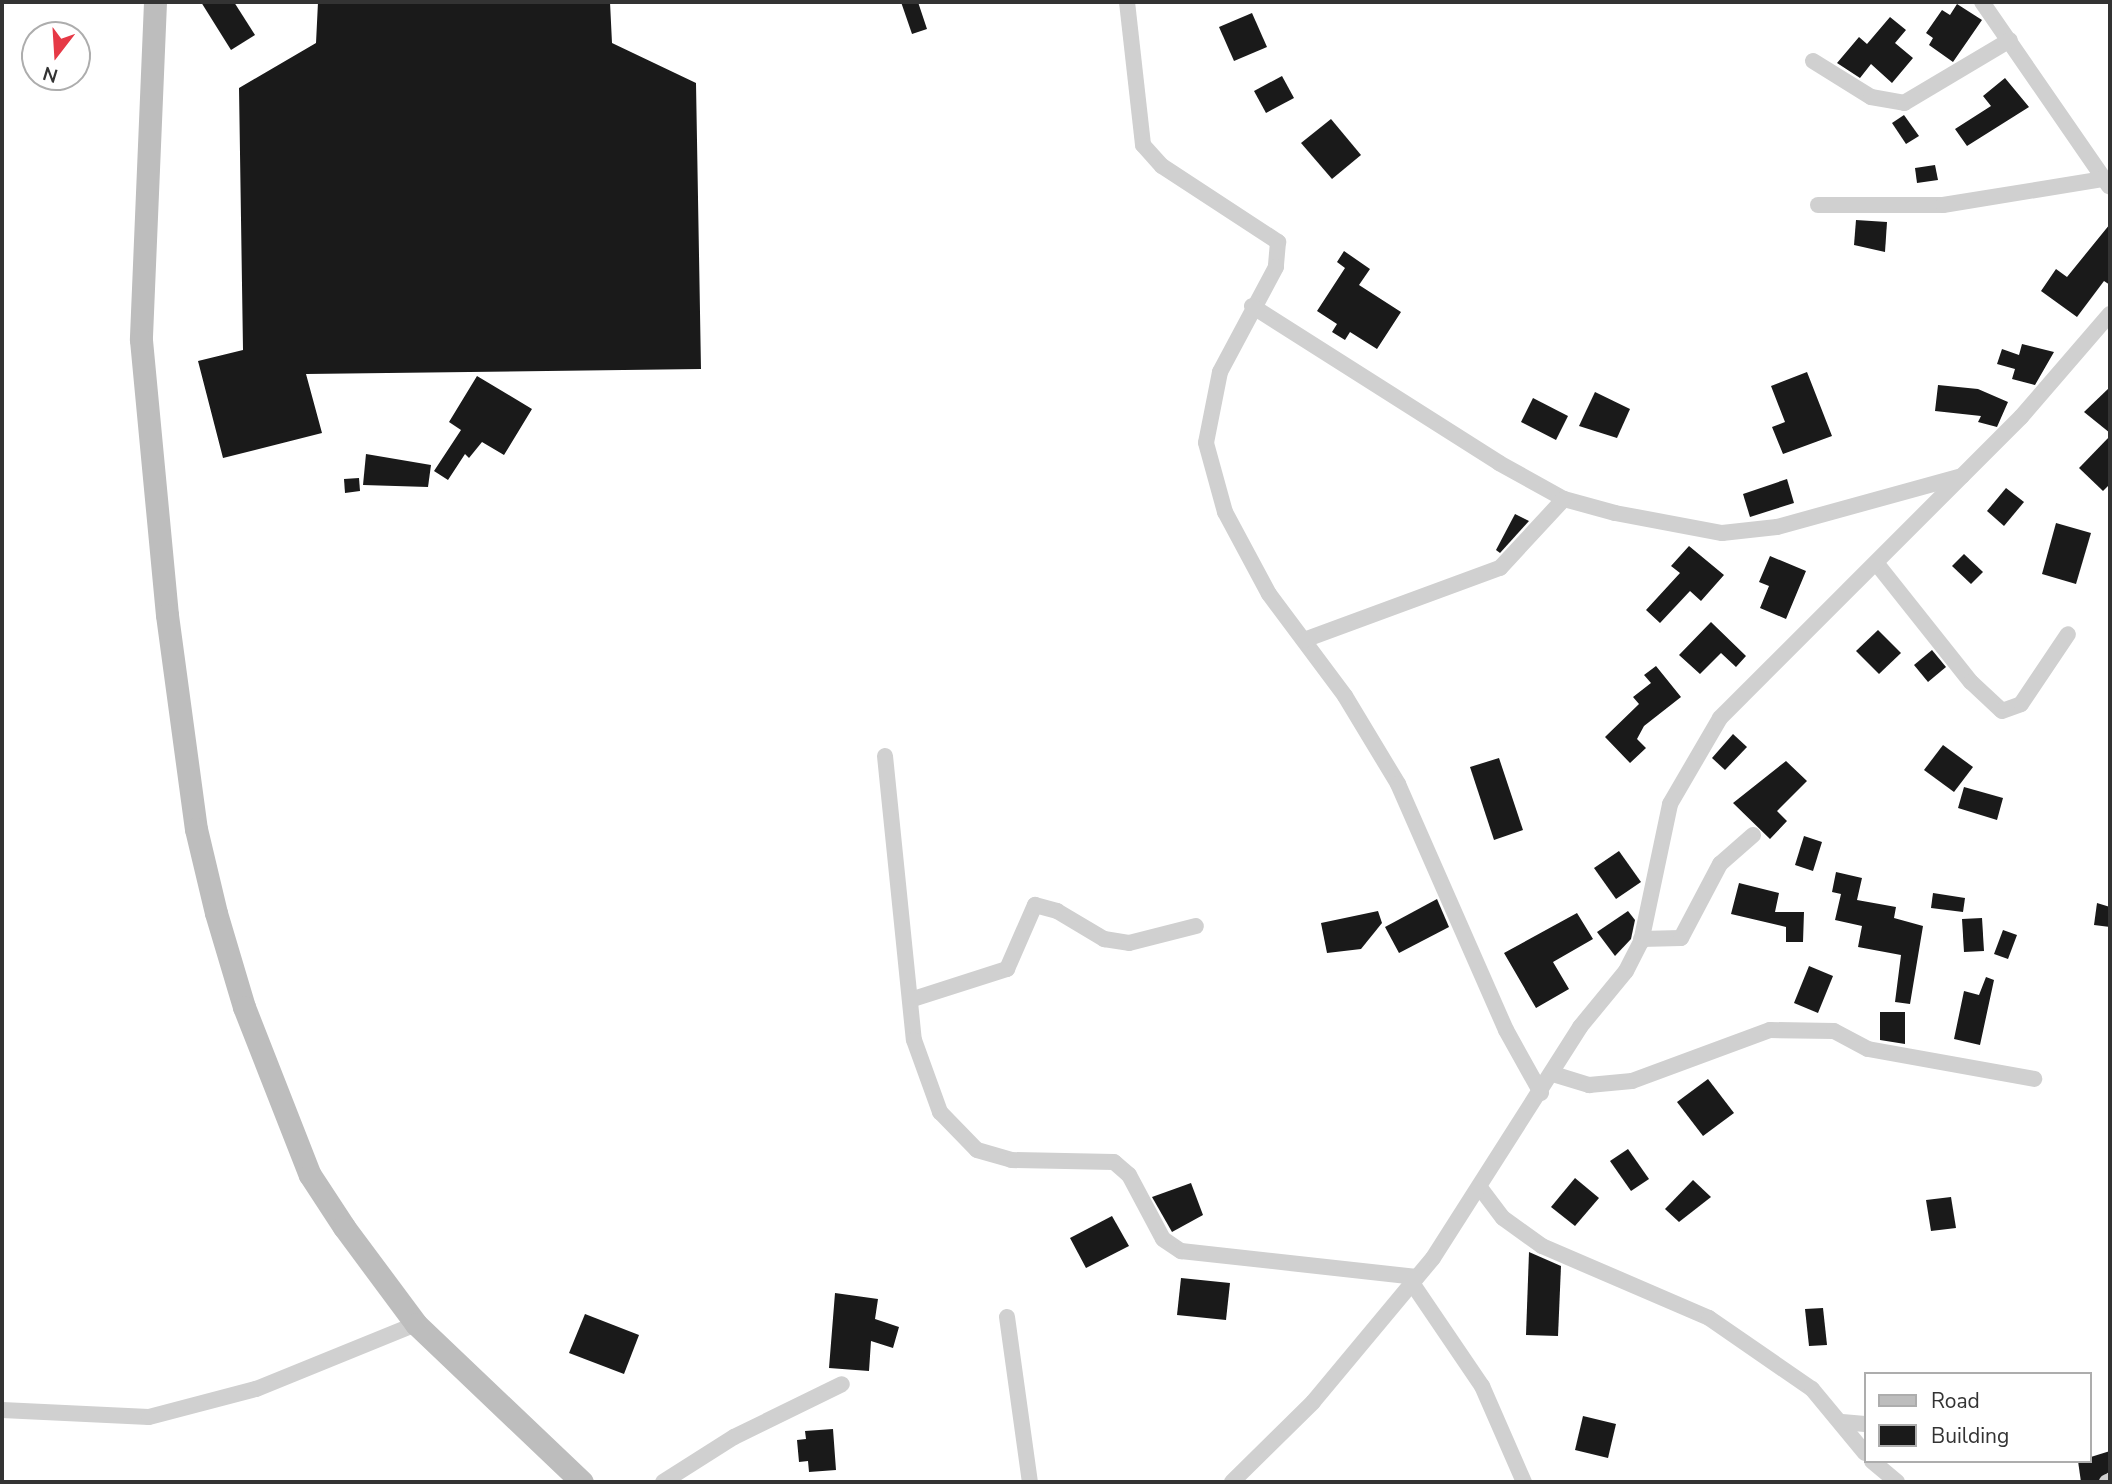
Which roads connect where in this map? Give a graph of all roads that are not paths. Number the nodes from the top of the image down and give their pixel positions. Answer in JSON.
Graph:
{"nodes":[{"id":1,"x":155,"y":2,"type":"edge"},
{"id":2,"x":1127,"y":2,"type":"edge"},
{"id":3,"x":1982,"y":2,"type":"edge"},
{"id":4,"x":2010,"y":40,"type":"junction"},
{"id":5,"x":1813,"y":61,"type":"dead end"},
{"id":6,"x":2107,"y":184,"type":"edge"},
{"id":7,"x":1818,"y":205,"type":"dead end"},
{"id":8,"x":1252,"y":306,"type":"junction"},
{"id":9,"x":2110,"y":314,"type":"edge"},
{"id":10,"x":1964,"y":476,"type":"junction"},
{"id":11,"x":1564,"y":499,"type":"junction"},
{"id":12,"x":1877,"y":564,"type":"junction"},
{"id":13,"x":2068,"y":634,"type":"dead end"},
{"id":14,"x":1304,"y":640,"type":"junction"},
{"id":15,"x":885,"y":757,"type":"dead end"},
{"id":16,"x":1753,"y":835,"type":"dead end"},
{"id":17,"x":1196,"y":926,"type":"dead end"},
{"id":18,"x":1641,"y":939,"type":"junction"},
{"id":19,"x":910,"y":1000,"type":"junction"},
{"id":20,"x":1553,"y":1074,"type":"junction"},
{"id":21,"x":2034,"y":1079,"type":"dead end"},
{"id":22,"x":1541,"y":1093,"type":"junction"},
{"id":23,"x":1481,"y":1189,"type":"junction"},
{"id":24,"x":1415,"y":1280,"type":"junction"},
{"id":25,"x":1007,"y":1317,"type":"dead end"},
{"id":26,"x":416,"y":1324,"type":"junction"},
{"id":27,"x":842,"y":1384,"type":"dead end"},
{"id":28,"x":2,"y":1410,"type":"edge"},
{"id":29,"x":1842,"y":1422,"type":"junction"},
{"id":30,"x":1864,"y":1424,"type":"edge"},
{"id":31,"x":1864,"y":1453,"type":"edge"},
{"id":32,"x":1874,"y":1463,"type":"edge"},
{"id":33,"x":582,"y":1482,"type":"edge"},
{"id":34,"x":663,"y":1482,"type":"edge"},
{"id":35,"x":1030,"y":1482,"type":"edge"},
{"id":36,"x":1232,"y":1482,"type":"edge"},
{"id":37,"x":1524,"y":1482,"type":"edge"},
{"id":38,"x":1897,"y":1482,"type":"edge"}],
"edges":[{"from":1,"to":26,"type":"street"},
{"from":2,"to":8,"type":"street"},
{"from":3,"to":4,"type":"street"},
{"from":4,"to":5,"type":"street"},
{"from":4,"to":6,"type":"street"},
{"from":6,"to":7,"type":"street"},
{"from":8,"to":11,"type":"street"},
{"from":8,"to":14,"type":"street"},
{"from":9,"to":10,"type":"street"},
{"from":10,"to":11,"type":"street"},
{"from":10,"to":12,"type":"street"},
{"from":11,"to":14,"type":"street"},
{"from":12,"to":13,"type":"street"},
{"from":12,"to":18,"type":"street"},
{"from":14,"to":22,"type":"street"},
{"from":15,"to":19,"type":"street"},
{"from":16,"to":18,"type":"street"},
{"from":17,"to":19,"type":"street"},
{"from":18,"to":20,"type":"street"},
{"from":19,"to":24,"type":"street"},
{"from":20,"to":21,"type":"street"},
{"from":20,"to":22,"type":"street"},
{"from":22,"to":23,"type":"street"},
{"from":23,"to":24,"type":"street"},
{"from":23,"to":29,"type":"street"},
{"from":24,"to":36,"type":"street"},
{"from":24,"to":37,"type":"street"},
{"from":25,"to":35,"type":"street"},
{"from":26,"to":28,"type":"street"},
{"from":26,"to":33,"type":"street"},
{"from":27,"to":34,"type":"street"},
{"from":29,"to":30,"type":"street"},
{"from":29,"to":31,"type":"street"},
{"from":32,"to":38,"type":"street"}]}
